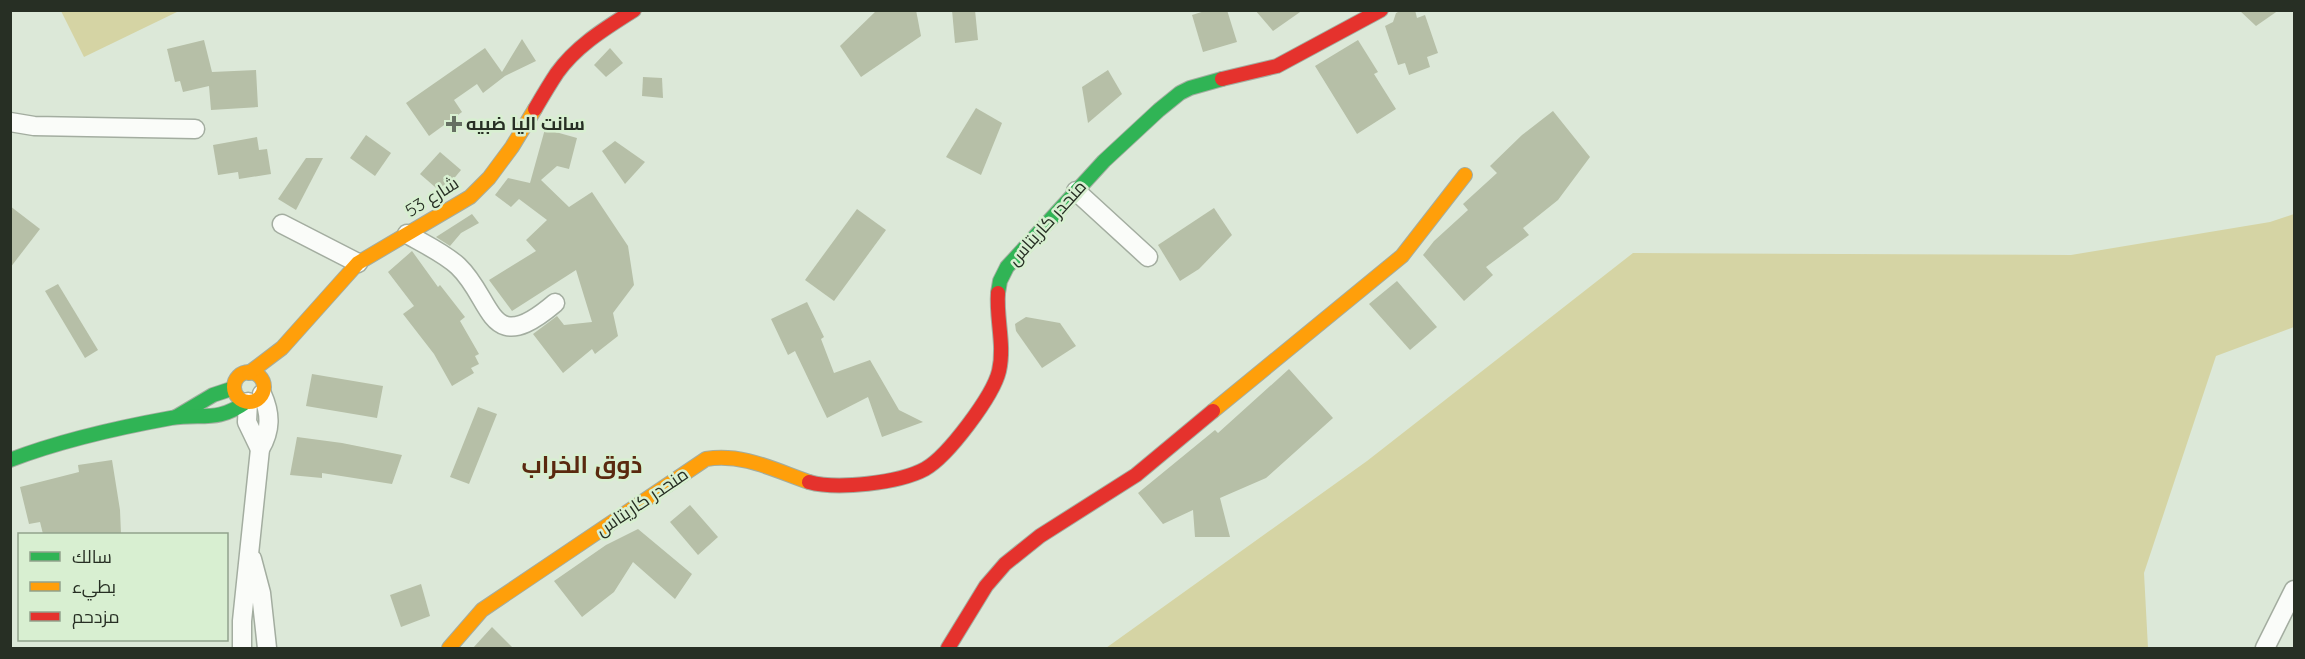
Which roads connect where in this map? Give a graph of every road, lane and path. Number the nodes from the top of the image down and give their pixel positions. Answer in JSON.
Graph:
{"nodes":[{"id":1,"x":634,"y":10,"type":"edge"},
{"id":2,"x":1382,"y":10,"type":"edge"},
{"id":3,"x":10,"y":122,"type":"edge"},
{"id":4,"x":195,"y":129,"type":"dead end"},
{"id":5,"x":1465,"y":175,"type":"dead end"},
{"id":6,"x":1076,"y":191,"type":"junction"},
{"id":7,"x":282,"y":224,"type":"dead end"},
{"id":8,"x":407,"y":234,"type":"junction"},
{"id":9,"x":1148,"y":257,"type":"dead end"},
{"id":10,"x":358,"y":263,"type":"junction"},
{"id":11,"x":555,"y":303,"type":"dead end"},
{"id":12,"x":282,"y":348,"type":"junction"},
{"id":13,"x":249,"y":373,"type":"junction"},
{"id":14,"x":234,"y":388,"type":"junction"},
{"id":15,"x":255,"y":397,"type":"junction"},
{"id":16,"x":175,"y":418,"type":"junction"},
{"id":17,"x":215,"y":418,"type":"junction"},
{"id":18,"x":248,"y":422,"type":"junction"},
{"id":19,"x":260,"y":449,"type":"junction"},
{"id":20,"x":10,"y":460,"type":"edge"},
{"id":21,"x":250,"y":552,"type":"junction"},
{"id":22,"x":2295,"y":590,"type":"edge"},
{"id":23,"x":242,"y":648,"type":"edge"},
{"id":24,"x":267,"y":648,"type":"edge"},
{"id":25,"x":449,"y":648,"type":"edge"},
{"id":26,"x":948,"y":648,"type":"edge"},
{"id":27,"x":2265,"y":648,"type":"edge"}],
"edges":[{"from":1,"to":8,"type":"street","name":"شارع 53"},
{"from":2,"to":6,"type":"street","name":"منحدر كاريتاس"},
{"from":3,"to":4,"type":"street"},
{"from":5,"to":26,"type":"street"},
{"from":6,"to":9,"type":"street"},
{"from":6,"to":25,"type":"street","name":"منحدر كاريتاس"},
{"from":7,"to":10,"type":"street"},
{"from":8,"to":10,"type":"street","name":"شارع 53"},
{"from":8,"to":11,"type":"street"},
{"from":10,"to":12,"type":"street","name":"شارع 53"},
{"from":12,"to":13,"type":"street","name":"شارع 53"},
{"from":12,"to":15,"type":"street","name":"شارع 53"},
{"from":13,"to":14,"type":"street"},
{"from":13,"to":15,"type":"street"},
{"from":14,"to":15,"type":"street"},
{"from":14,"to":16,"type":"street"},
{"from":15,"to":17,"type":"street"},
{"from":15,"to":18,"type":"street"},
{"from":15,"to":19,"type":"street"},
{"from":16,"to":17,"type":"street"},
{"from":16,"to":20,"type":"street"},
{"from":17,"to":18,"type":"street"},
{"from":18,"to":19,"type":"street"},
{"from":19,"to":21,"type":"street"},
{"from":21,"to":23,"type":"street"},
{"from":21,"to":24,"type":"street"},
{"from":22,"to":27,"type":"street"}]}
